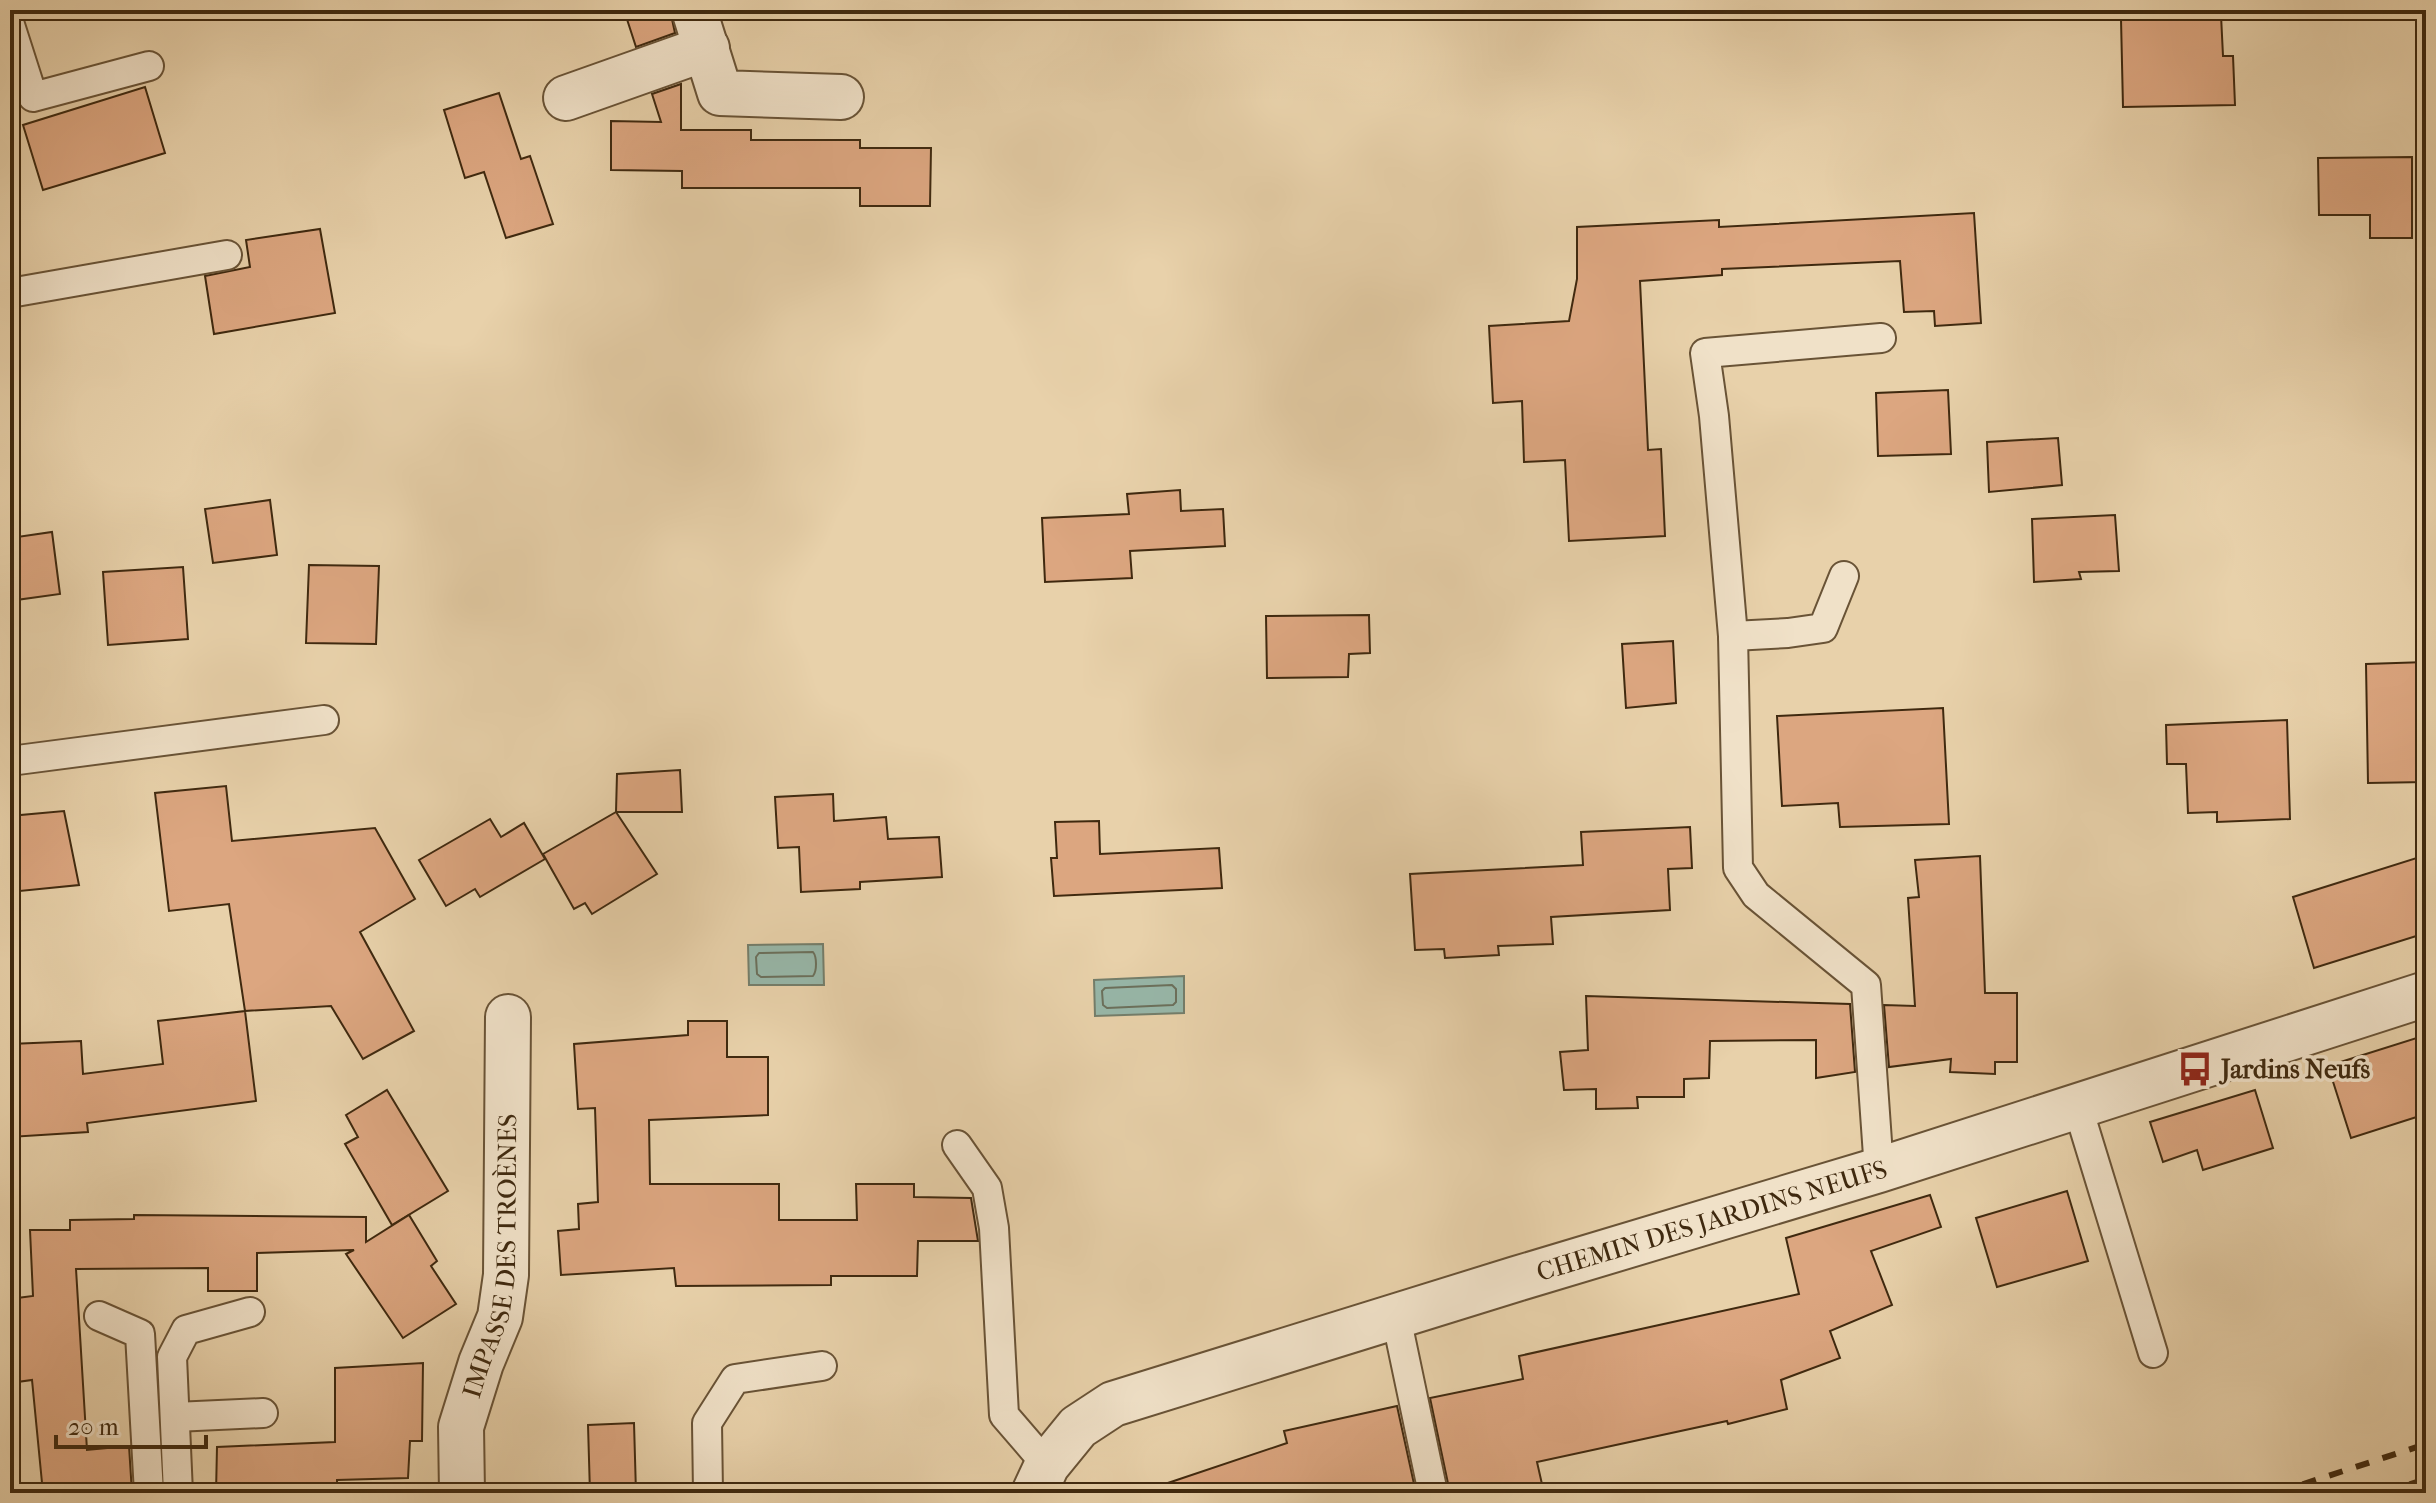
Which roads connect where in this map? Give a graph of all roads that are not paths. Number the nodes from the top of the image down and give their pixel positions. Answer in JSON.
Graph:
{"nodes":[{"id":1,"x":10,"y":25,"type":"edge"},
{"id":2,"x":701,"y":29,"type":"edge"},
{"id":3,"x":149,"y":66,"type":"dead end"},
{"id":4,"x":841,"y":97,"type":"dead end"},
{"id":5,"x":566,"y":98,"type":"dead end"},
{"id":6,"x":227,"y":255,"type":"dead end"},
{"id":7,"x":10,"y":293,"type":"edge"},
{"id":8,"x":1881,"y":338,"type":"dead end"},
{"id":9,"x":1844,"y":576,"type":"dead end"},
{"id":10,"x":1733,"y":636,"type":"junction"},
{"id":11,"x":324,"y":720,"type":"dead end"},
{"id":12,"x":10,"y":761,"type":"edge"},
{"id":13,"x":2426,"y":994,"type":"edge"},
{"id":14,"x":508,"y":1017,"type":"dead end"},
{"id":15,"x":2078,"y":1108,"type":"junction"},
{"id":16,"x":957,"y":1145,"type":"dead end"},
{"id":17,"x":1879,"y":1170,"type":"junction"},
{"id":18,"x":250,"y":1312,"type":"dead end"},
{"id":19,"x":99,"y":1316,"type":"dead end"},
{"id":20,"x":1396,"y":1317,"type":"junction"},
{"id":21,"x":2153,"y":1353,"type":"dead end"},
{"id":22,"x":822,"y":1366,"type":"dead end"},
{"id":23,"x":263,"y":1413,"type":"dead end"},
{"id":24,"x":175,"y":1417,"type":"junction"},
{"id":25,"x":1041,"y":1479,"type":"edge"},
{"id":26,"x":149,"y":1493,"type":"edge"},
{"id":27,"x":178,"y":1493,"type":"edge"},
{"id":28,"x":462,"y":1493,"type":"edge"},
{"id":29,"x":708,"y":1493,"type":"edge"},
{"id":30,"x":1433,"y":1493,"type":"edge"}],
"edges":[{"from":1,"to":3,"type":"lane"},
{"from":2,"to":4,"type":"street"},
{"from":2,"to":5,"type":"street"},
{"from":6,"to":7,"type":"lane"},
{"from":8,"to":10,"type":"lane"},
{"from":9,"to":10,"type":"lane"},
{"from":10,"to":17,"type":"lane"},
{"from":11,"to":12,"type":"lane"},
{"from":13,"to":15,"type":"street","name":"CHEMIN DES JARDINS NEUFS"},
{"from":14,"to":28,"type":"street","name":"IMPASSE DES TROÈNES"},
{"from":15,"to":17,"type":"street","name":"CHEMIN DES JARDINS NEUFS"},
{"from":15,"to":21,"type":"lane"},
{"from":16,"to":25,"type":"lane"},
{"from":17,"to":20,"type":"street","name":"CHEMIN DES JARDINS NEUFS"},
{"from":18,"to":24,"type":"lane"},
{"from":19,"to":26,"type":"lane"},
{"from":20,"to":25,"type":"street","name":"CHEMIN DES JARDINS NEUFS"},
{"from":20,"to":30,"type":"lane"},
{"from":22,"to":29,"type":"lane"},
{"from":23,"to":24,"type":"lane"},
{"from":24,"to":27,"type":"lane"}]}
